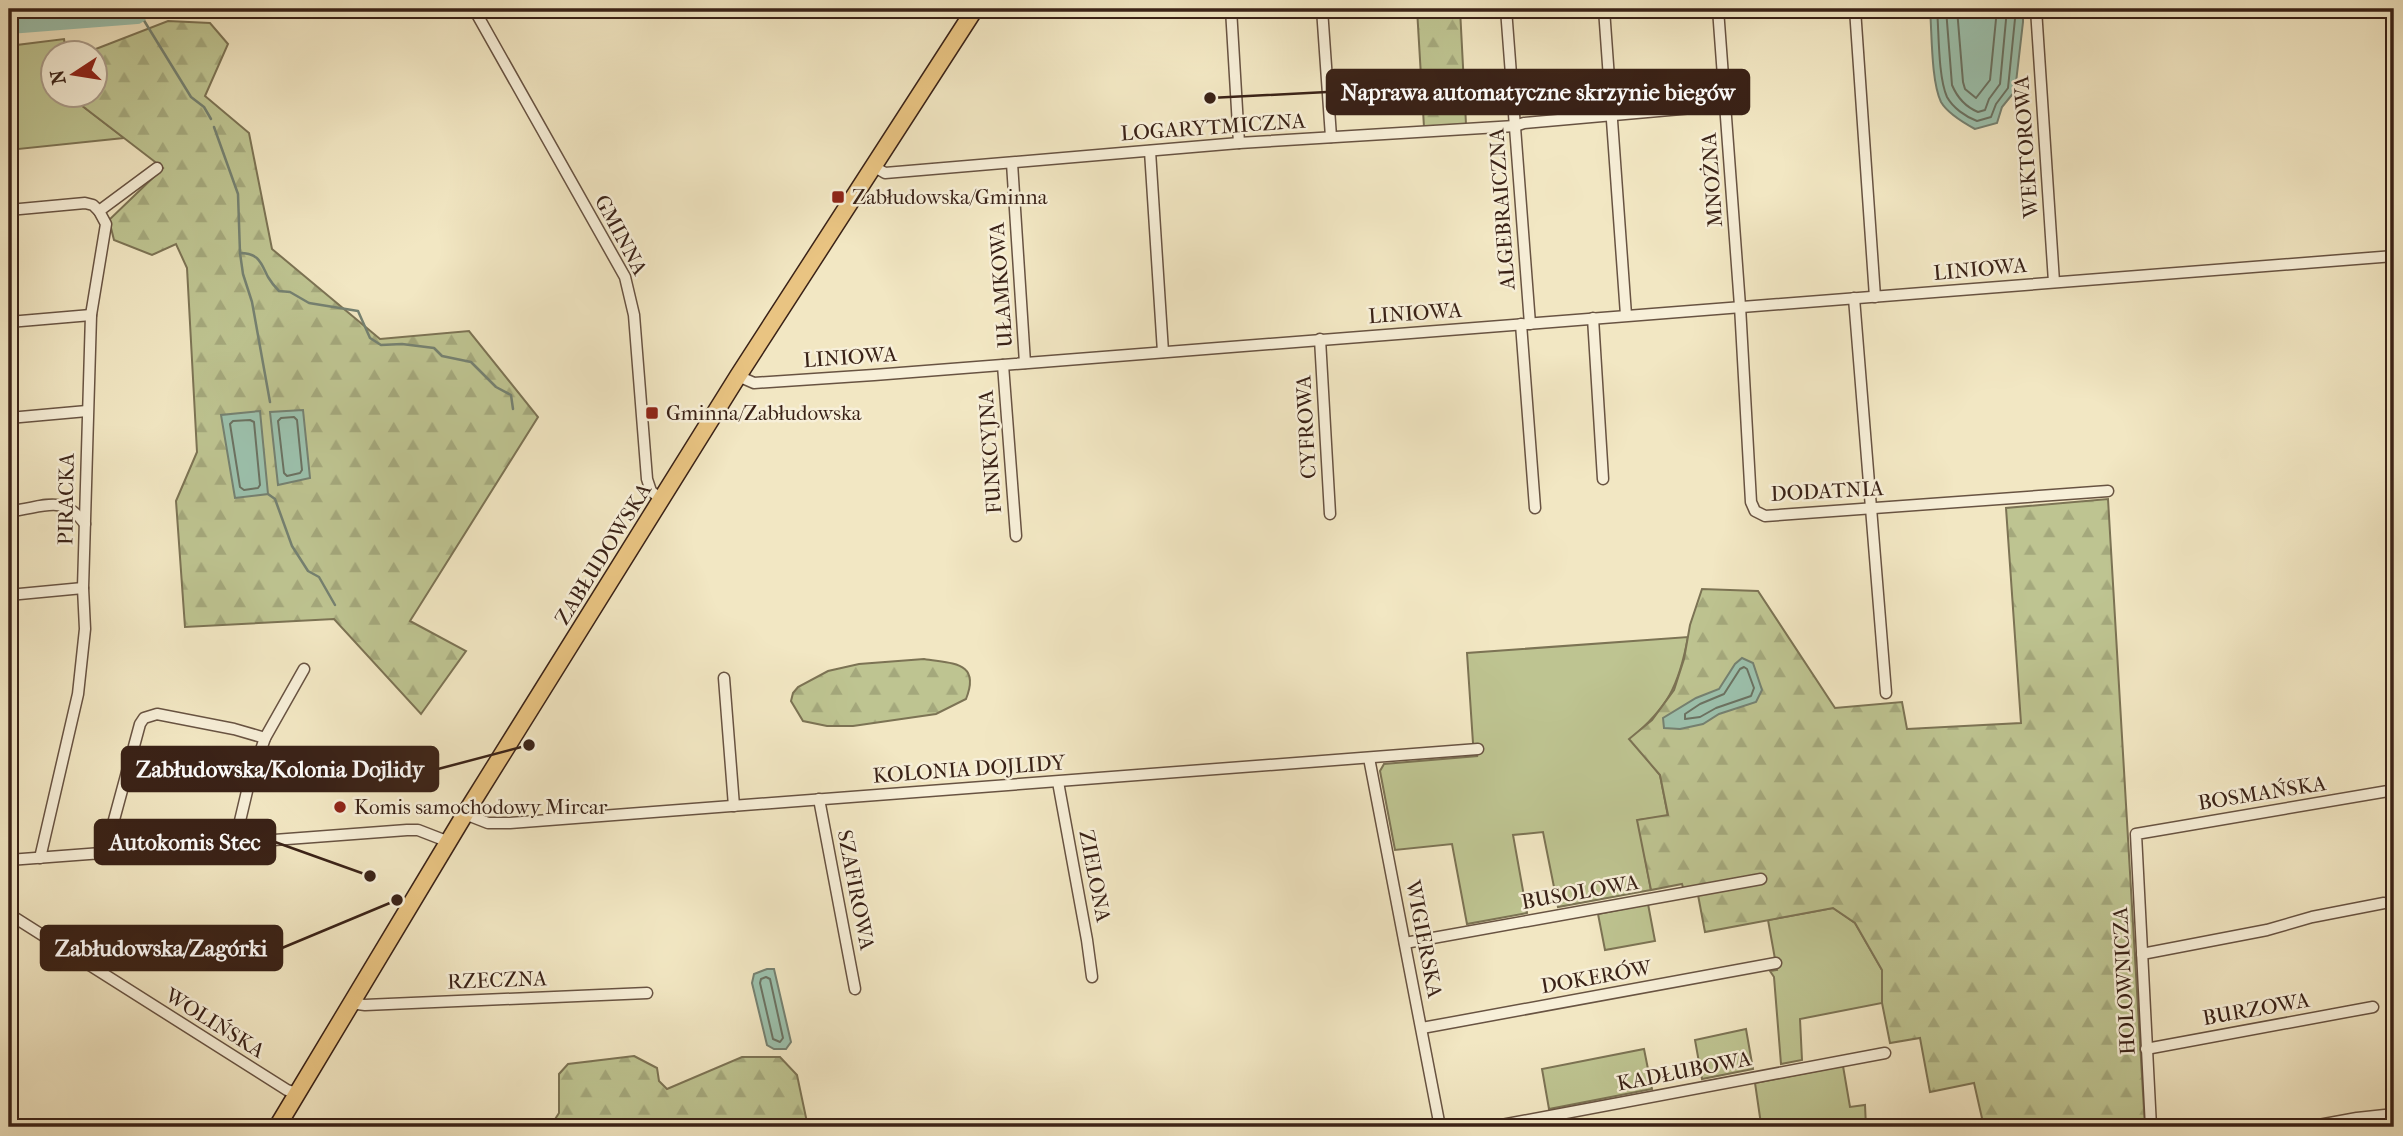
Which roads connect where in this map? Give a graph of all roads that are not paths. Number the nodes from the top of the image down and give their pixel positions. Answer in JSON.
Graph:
{"nodes":[{"id":1,"x":474,"y":9,"type":"edge"},
{"id":2,"x":975,"y":9,"type":"edge"},
{"id":3,"x":1231,"y":9,"type":"edge"},
{"id":4,"x":1322,"y":9,"type":"edge"},
{"id":5,"x":1506,"y":9,"type":"edge"},
{"id":6,"x":1604,"y":9,"type":"edge"},
{"id":7,"x":1718,"y":9,"type":"edge"},
{"id":8,"x":1855,"y":9,"type":"edge"},
{"id":9,"x":2036,"y":9,"type":"edge"},
{"id":10,"x":1726,"y":105,"type":"junction"},
{"id":11,"x":1611,"y":115,"type":"junction"},
{"id":12,"x":1515,"y":126,"type":"junction"},
{"id":13,"x":1331,"y":137,"type":"junction"},
{"id":14,"x":1239,"y":143,"type":"junction"},
{"id":15,"x":1150,"y":151,"type":"junction"},
{"id":16,"x":1012,"y":163,"type":"junction"},
{"id":17,"x":873,"y":166,"type":"junction"},
{"id":18,"x":157,"y":169,"type":"dead end"},
{"id":19,"x":9,"y":210,"type":"edge"},
{"id":20,"x":99,"y":211,"type":"junction"},
{"id":21,"x":2394,"y":256,"type":"edge"},
{"id":22,"x":2054,"y":282,"type":"junction"},
{"id":23,"x":1875,"y":297,"type":"junction"},
{"id":24,"x":1854,"y":298,"type":"junction"},
{"id":25,"x":1740,"y":306,"type":"junction"},
{"id":26,"x":91,"y":315,"type":"junction"},
{"id":27,"x":1626,"y":315,"type":"junction"},
{"id":28,"x":1593,"y":318,"type":"junction"},
{"id":29,"x":9,"y":322,"type":"edge"},
{"id":30,"x":1526,"y":324,"type":"junction"},
{"id":31,"x":1320,"y":339,"type":"junction"},
{"id":32,"x":1163,"y":352,"type":"junction"},
{"id":33,"x":1025,"y":363,"type":"junction"},
{"id":34,"x":1003,"y":365,"type":"junction"},
{"id":35,"x":738,"y":376,"type":"junction"},
{"id":36,"x":87,"y":411,"type":"junction"},
{"id":37,"x":9,"y":418,"type":"edge"},
{"id":38,"x":1603,"y":479,"type":"dead end"},
{"id":39,"x":2108,"y":491,"type":"dead end"},
{"id":40,"x":662,"y":500,"type":"junction"},
{"id":41,"x":1535,"y":508,"type":"dead end"},
{"id":42,"x":1870,"y":508,"type":"junction"},
{"id":43,"x":9,"y":511,"type":"edge"},
{"id":44,"x":1330,"y":514,"type":"dead end"},
{"id":45,"x":85,"y":524,"type":"junction"},
{"id":46,"x":1016,"y":536,"type":"dead end"},
{"id":47,"x":83,"y":588,"type":"junction"},
{"id":48,"x":9,"y":595,"type":"edge"},
{"id":49,"x":304,"y":669,"type":"dead end"},
{"id":50,"x":724,"y":678,"type":"dead end"},
{"id":51,"x":1886,"y":693,"type":"dead end"},
{"id":52,"x":265,"y":738,"type":"junction"},
{"id":53,"x":1478,"y":749,"type":"dead end"},
{"id":54,"x":1369,"y":758,"type":"junction"},
{"id":55,"x":1058,"y":782,"type":"junction"},
{"id":56,"x":2394,"y":790,"type":"edge"},
{"id":57,"x":819,"y":799,"type":"junction"},
{"id":58,"x":734,"y":806,"type":"junction"},
{"id":59,"x":465,"y":814,"type":"junction"},
{"id":60,"x":2136,"y":834,"type":"joint"},
{"id":61,"x":235,"y":842,"type":"junction"},
{"id":62,"x":449,"y":842,"type":"junction"},
{"id":63,"x":105,"y":853,"type":"junction"},
{"id":64,"x":40,"y":858,"type":"junction"},
{"id":65,"x":9,"y":860,"type":"edge"},
{"id":66,"x":1761,"y":879,"type":"dead end"},
{"id":67,"x":2384,"y":903,"type":"dead end"},
{"id":68,"x":9,"y":914,"type":"edge"},
{"id":69,"x":1405,"y":943,"type":"junction"},
{"id":70,"x":2142,"y":954,"type":"junction"},
{"id":71,"x":1776,"y":963,"type":"dead end"},
{"id":72,"x":1092,"y":977,"type":"dead end"},
{"id":73,"x":855,"y":989,"type":"dead end"},
{"id":74,"x":647,"y":993,"type":"dead end"},
{"id":75,"x":350,"y":1003,"type":"junction"},
{"id":76,"x":2374,"y":1007,"type":"dead end"},
{"id":77,"x":1422,"y":1028,"type":"junction"},
{"id":78,"x":2147,"y":1049,"type":"junction"},
{"id":79,"x":1885,"y":1053,"type":"dead end"},
{"id":80,"x":296,"y":1093,"type":"junction"},
{"id":81,"x":2394,"y":1114,"type":"edge"},
{"id":82,"x":277,"y":1127,"type":"edge"},
{"id":83,"x":1440,"y":1127,"type":"edge"},
{"id":84,"x":1491,"y":1127,"type":"edge"},
{"id":85,"x":2151,"y":1127,"type":"edge"},
{"id":86,"x":2308,"y":1127,"type":"edge"}],
"edges":[{"from":1,"to":40,"type":"street","name":"GMINNA"},
{"from":2,"to":17,"type":"highway","name":"ZABŁUDOWSKA"},
{"from":3,"to":14,"type":"street"},
{"from":4,"to":13,"type":"street"},
{"from":5,"to":12,"type":"street","name":"ALGEBRAICZNA"},
{"from":6,"to":11,"type":"street"},
{"from":7,"to":10,"type":"street","name":"MNOŻNA"},
{"from":8,"to":23,"type":"street"},
{"from":9,"to":22,"type":"street","name":"WEKTOROWA"},
{"from":10,"to":11,"type":"street","name":"LOGARYTMICZNA"},
{"from":10,"to":25,"type":"street","name":"MNOŻNA"},
{"from":11,"to":12,"type":"street","name":"LOGARYTMICZNA"},
{"from":11,"to":27,"type":"street"},
{"from":12,"to":13,"type":"street","name":"LOGARYTMICZNA"},
{"from":12,"to":30,"type":"street","name":"ALGEBRAICZNA"},
{"from":13,"to":14,"type":"street","name":"LOGARYTMICZNA"},
{"from":14,"to":15,"type":"street","name":"LOGARYTMICZNA"},
{"from":15,"to":16,"type":"street","name":"LOGARYTMICZNA"},
{"from":15,"to":32,"type":"street"},
{"from":16,"to":17,"type":"street","name":"LOGARYTMICZNA"},
{"from":16,"to":33,"type":"street","name":"UŁAMKOWA"},
{"from":17,"to":35,"type":"highway","name":"ZABŁUDOWSKA"},
{"from":18,"to":20,"type":"street"},
{"from":19,"to":20,"type":"street"},
{"from":20,"to":26,"type":"street","name":"PIRACKA"},
{"from":21,"to":22,"type":"street","name":"LINIOWA"},
{"from":22,"to":23,"type":"street","name":"LINIOWA"},
{"from":23,"to":24,"type":"street","name":"LINIOWA"},
{"from":24,"to":25,"type":"street","name":"LINIOWA"},
{"from":24,"to":42,"type":"street"},
{"from":25,"to":27,"type":"street","name":"LINIOWA"},
{"from":25,"to":42,"type":"street","name":"DODATNIA"},
{"from":26,"to":29,"type":"street"},
{"from":26,"to":36,"type":"street","name":"PIRACKA"},
{"from":27,"to":28,"type":"street","name":"LINIOWA"},
{"from":28,"to":30,"type":"street","name":"LINIOWA"},
{"from":28,"to":38,"type":"street"},
{"from":30,"to":31,"type":"street","name":"LINIOWA"},
{"from":30,"to":41,"type":"street","name":"ALGEBRAICZNA"},
{"from":31,"to":32,"type":"street","name":"LINIOWA"},
{"from":31,"to":44,"type":"street","name":"CYFROWA"},
{"from":32,"to":33,"type":"street","name":"LINIOWA"},
{"from":33,"to":34,"type":"street","name":"LINIOWA"},
{"from":34,"to":35,"type":"street","name":"LINIOWA"},
{"from":34,"to":46,"type":"street","name":"FUNKCYJNA"},
{"from":35,"to":40,"type":"highway","name":"ZABŁUDOWSKA"},
{"from":36,"to":37,"type":"street"},
{"from":36,"to":45,"type":"street","name":"PIRACKA"},
{"from":39,"to":42,"type":"street","name":"DODATNIA"},
{"from":40,"to":59,"type":"highway","name":"ZABŁUDOWSKA"},
{"from":42,"to":51,"type":"street"},
{"from":43,"to":45,"type":"street"},
{"from":45,"to":47,"type":"street","name":"PIRACKA"},
{"from":47,"to":48,"type":"street"},
{"from":47,"to":64,"type":"street","name":"PIRACKA"},
{"from":49,"to":52,"type":"street"},
{"from":50,"to":58,"type":"street"},
{"from":52,"to":61,"type":"street"},
{"from":52,"to":63,"type":"street"},
{"from":53,"to":54,"type":"street","name":"KOLONIA DOJLIDY"},
{"from":54,"to":55,"type":"street","name":"KOLONIA DOJLIDY"},
{"from":54,"to":69,"type":"street","name":"WIGIERSKA"},
{"from":55,"to":57,"type":"street","name":"KOLONIA DOJLIDY"},
{"from":55,"to":72,"type":"street","name":"ZIELONA"},
{"from":56,"to":60,"type":"street","name":"BOSMAŃSKA"},
{"from":57,"to":58,"type":"street","name":"KOLONIA DOJLIDY"},
{"from":57,"to":73,"type":"street","name":"SZAFIROWA"},
{"from":58,"to":59,"type":"street","name":"KOLONIA DOJLIDY"},
{"from":59,"to":62,"type":"highway","name":"ZABŁUDOWSKA"},
{"from":60,"to":70,"type":"street","name":"HOLOWNICZA"},
{"from":61,"to":62,"type":"street"},
{"from":61,"to":63,"type":"street"},
{"from":62,"to":75,"type":"highway","name":"ZABŁUDOWSKA"},
{"from":63,"to":64,"type":"street"},
{"from":64,"to":65,"type":"street"},
{"from":66,"to":69,"type":"street","name":"BUSOLOWA"},
{"from":67,"to":70,"type":"street"},
{"from":68,"to":80,"type":"street","name":"WOLIŃSKA"},
{"from":69,"to":77,"type":"street","name":"WIGIERSKA"},
{"from":70,"to":78,"type":"street","name":"HOLOWNICZA"},
{"from":71,"to":77,"type":"street","name":"DOKERÓW"},
{"from":74,"to":75,"type":"street","name":"RZECZNA"},
{"from":75,"to":80,"type":"highway","name":"ZABŁUDOWSKA"},
{"from":76,"to":78,"type":"street","name":"BURZOWA"},
{"from":77,"to":83,"type":"street","name":"WIGIERSKA"},
{"from":78,"to":85,"type":"street","name":"HOLOWNICZA"},
{"from":79,"to":84,"type":"street","name":"KADŁUBOWA"},
{"from":80,"to":82,"type":"highway","name":"ZABŁUDOWSKA"},
{"from":81,"to":86,"type":"street"}]}
